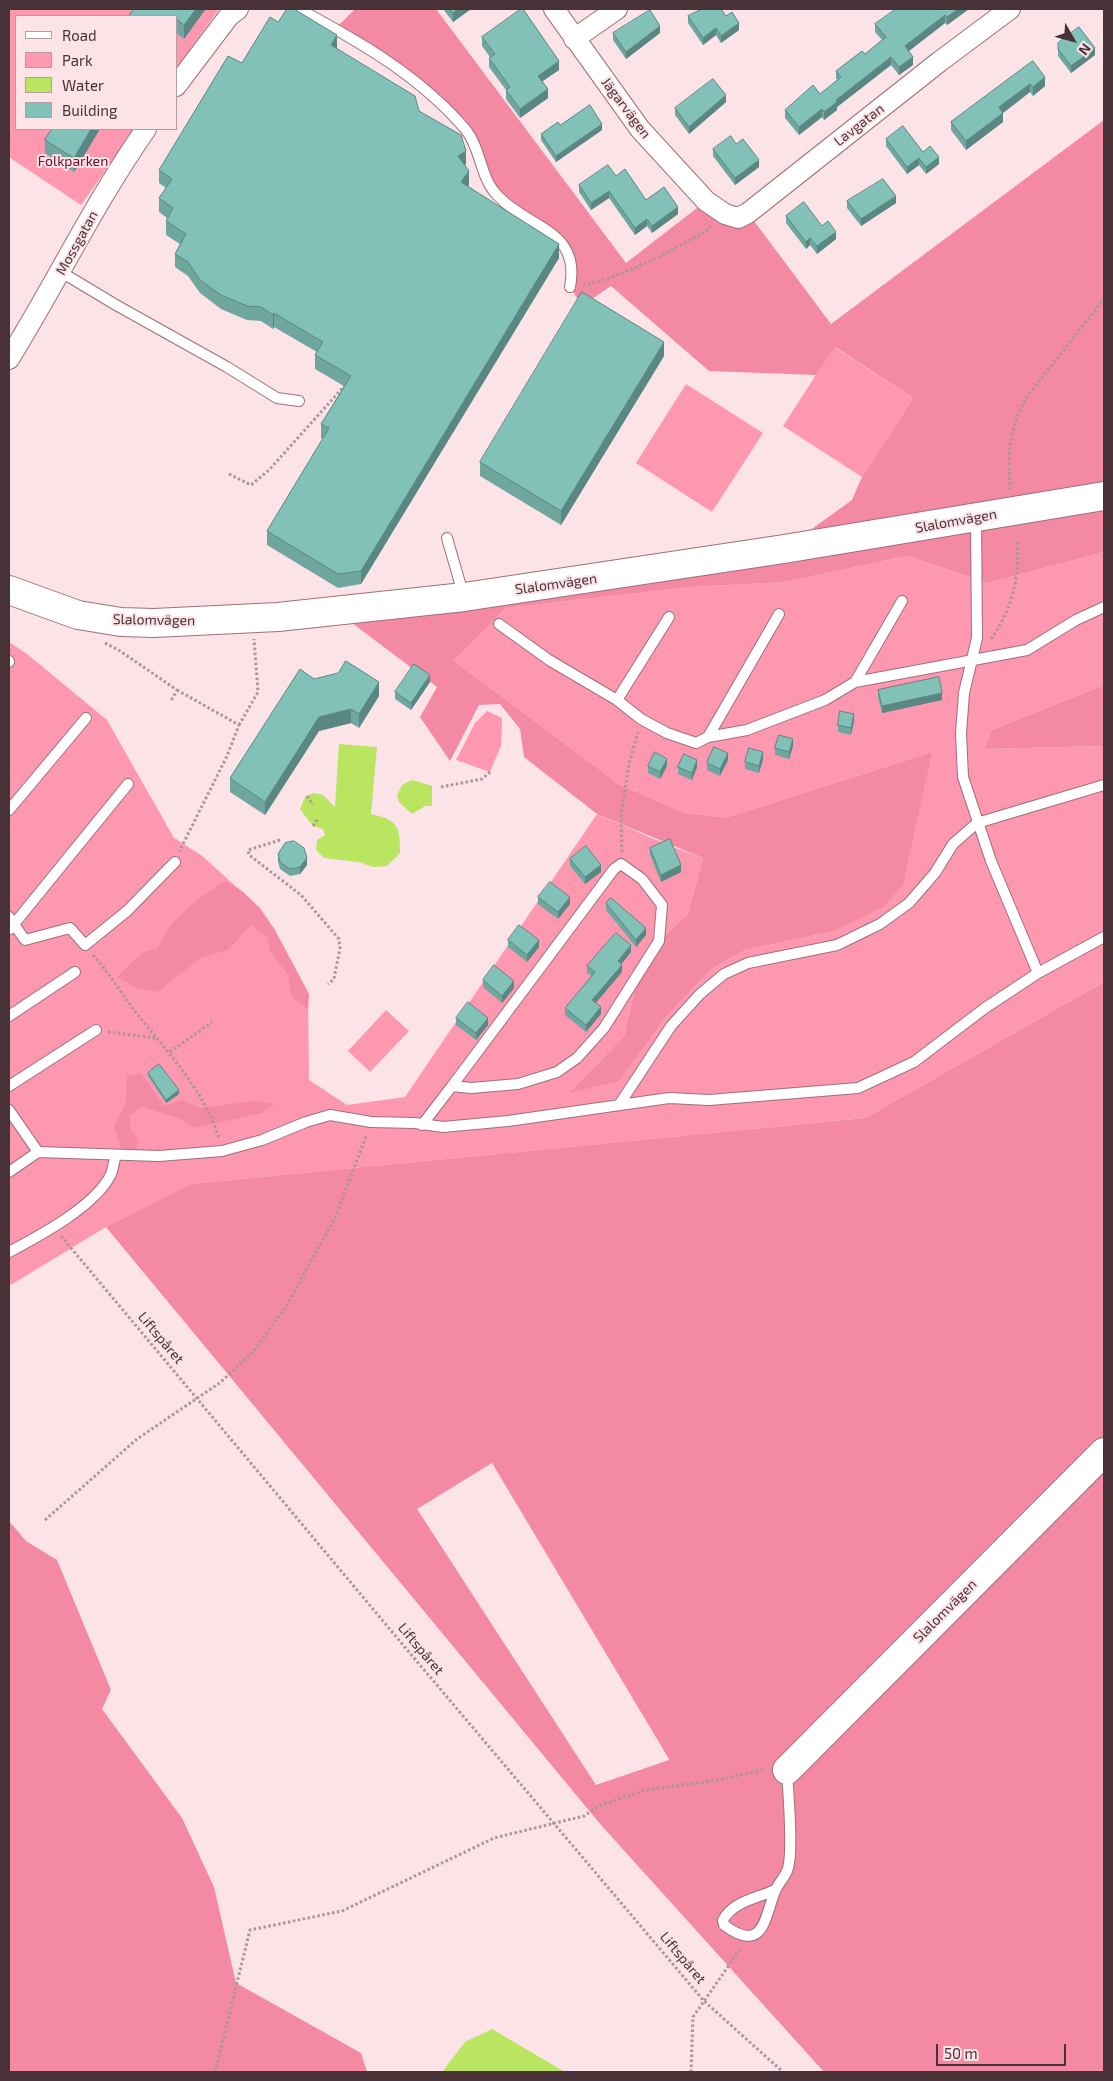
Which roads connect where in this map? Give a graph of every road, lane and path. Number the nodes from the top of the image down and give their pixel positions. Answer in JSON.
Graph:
{"nodes":[{"id":1,"x":238,"y":9,"type":"edge"},
{"id":2,"x":298,"y":9,"type":"edge"},
{"id":3,"x":554,"y":9,"type":"edge"},
{"id":4,"x":618,"y":9,"type":"edge"},
{"id":5,"x":1010,"y":9,"type":"edge"},
{"id":6,"x":574,"y":39,"type":"junction"},
{"id":7,"x":178,"y":83,"type":"edge"},
{"id":8,"x":145,"y":130,"type":"edge"},
{"id":9,"x":725,"y":214,"type":"junction"},
{"id":10,"x":61,"y":272,"type":"junction"},
{"id":11,"x":570,"y":287,"type":"joint"},
{"id":12,"x":1104,"y":299,"type":"edge"},
{"id":13,"x":9,"y":359,"type":"edge"},
{"id":14,"x":348,"y":382,"type":"edge"},
{"id":15,"x":299,"y":401,"type":"dead end"},
{"id":16,"x":229,"y":474,"type":"dead end"},
{"id":17,"x":1104,"y":496,"type":"edge"},
{"id":18,"x":1011,"y":498,"type":"dead end"},
{"id":19,"x":976,"y":517,"type":"junction"},
{"id":20,"x":447,"y":538,"type":"dead end"},
{"id":21,"x":1016,"y":540,"type":"dead end"},
{"id":22,"x":9,"y":590,"type":"edge"},
{"id":23,"x":464,"y":597,"type":"junction"},
{"id":24,"x":902,"y":601,"type":"dead end"},
{"id":25,"x":1104,"y":607,"type":"edge"},
{"id":26,"x":780,"y":614,"type":"dead end"},
{"id":27,"x":669,"y":617,"type":"dead end"},
{"id":28,"x":1005,"y":617,"type":"dead end"},
{"id":29,"x":252,"y":618,"type":"junction"},
{"id":30,"x":499,"y":624,"type":"dead end"},
{"id":31,"x":99,"y":640,"type":"dead end"},
{"id":32,"x":970,"y":661,"type":"junction"},
{"id":33,"x":855,"y":682,"type":"junction"},
{"id":34,"x":177,"y":690,"type":"junction"},
{"id":35,"x":617,"y":700,"type":"junction"},
{"id":36,"x":170,"y":702,"type":"dead end"},
{"id":37,"x":86,"y":718,"type":"dead end"},
{"id":38,"x":641,"y":719,"type":"junction"},
{"id":39,"x":239,"y":725,"type":"junction"},
{"id":40,"x":708,"y":738,"type":"junction"},
{"id":41,"x":490,"y":772,"type":"dead end"},
{"id":42,"x":128,"y":784,"type":"dead end"},
{"id":43,"x":1104,"y":785,"type":"edge"},
{"id":44,"x":441,"y":788,"type":"dead end"},
{"id":45,"x":307,"y":796,"type":"dead end"},
{"id":46,"x":313,"y":805,"type":"dead end"},
{"id":47,"x":9,"y":810,"type":"edge"},
{"id":48,"x":318,"y":818,"type":"dead end"},
{"id":49,"x":976,"y":823,"type":"junction"},
{"id":50,"x":313,"y":826,"type":"dead end"},
{"id":51,"x":280,"y":840,"type":"dead end"},
{"id":52,"x":174,"y":862,"type":"joint"},
{"id":53,"x":621,"y":864,"type":"junction"},
{"id":54,"x":10,"y":924,"type":"edge"},
{"id":55,"x":1104,"y":938,"type":"edge"},
{"id":56,"x":85,"y":945,"type":"junction"},
{"id":57,"x":75,"y":972,"type":"dead end"},
{"id":58,"x":1038,"y":972,"type":"junction"},
{"id":59,"x":328,"y":984,"type":"dead end"},
{"id":60,"x":9,"y":1016,"type":"edge"},
{"id":61,"x":212,"y":1022,"type":"dead end"},
{"id":62,"x":96,"y":1030,"type":"joint"},
{"id":63,"x":156,"y":1038,"type":"junction"},
{"id":64,"x":170,"y":1052,"type":"junction"},
{"id":65,"x":9,"y":1086,"type":"edge"},
{"id":66,"x":452,"y":1086,"type":"junction"},
{"id":67,"x":619,"y":1105,"type":"junction"},
{"id":68,"x":9,"y":1110,"type":"edge"},
{"id":69,"x":371,"y":1122,"type":"junction"},
{"id":70,"x":422,"y":1125,"type":"junction"},
{"id":71,"x":222,"y":1151,"type":"junction"},
{"id":72,"x":38,"y":1152,"type":"junction"},
{"id":73,"x":116,"y":1155,"type":"junction"},
{"id":74,"x":9,"y":1172,"type":"edge"},
{"id":75,"x":54,"y":1228,"type":"junction"},
{"id":76,"x":9,"y":1252,"type":"edge"},
{"id":77,"x":197,"y":1399,"type":"junction"},
{"id":78,"x":1104,"y":1452,"type":"edge"},
{"id":79,"x":45,"y":1520,"type":"dead end"},
{"id":80,"x":787,"y":1770,"type":"junction"},
{"id":81,"x":554,"y":1823,"type":"junction"},
{"id":82,"x":776,"y":1890,"type":"junction"},
{"id":83,"x":749,"y":1938,"type":"junction"},
{"id":84,"x":704,"y":2001,"type":"junction"},
{"id":85,"x":215,"y":2072,"type":"edge"},
{"id":86,"x":691,"y":2072,"type":"edge"},
{"id":87,"x":783,"y":2072,"type":"edge"}],
"edges":[{"from":1,"to":7,"type":"street"},
{"from":2,"to":11,"type":"lane"},
{"from":3,"to":6,"type":"street","name":"Jägarvägen"},
{"from":4,"to":6,"type":"street"},
{"from":5,"to":9,"type":"street","name":"Lavgatan"},
{"from":6,"to":9,"type":"street","name":"Jägarvägen"},
{"from":8,"to":10,"type":"street","name":"Mossgatan"},
{"from":9,"to":11,"type":"path"},
{"from":10,"to":13,"type":"street","name":"Mossgatan"},
{"from":10,"to":15,"type":"lane"},
{"from":12,"to":18,"type":"path"},
{"from":14,"to":16,"type":"path"},
{"from":17,"to":19,"type":"street","name":"Slalomvägen"},
{"from":19,"to":23,"type":"street","name":"Slalomvägen"},
{"from":19,"to":32,"type":"lane"},
{"from":20,"to":23,"type":"lane"},
{"from":21,"to":28,"type":"path"},
{"from":22,"to":29,"type":"street","name":"Slalomvägen"},
{"from":23,"to":29,"type":"street","name":"Slalomvägen"},
{"from":24,"to":33,"type":"lane"},
{"from":25,"to":32,"type":"lane"},
{"from":26,"to":40,"type":"lane"},
{"from":27,"to":35,"type":"lane"},
{"from":29,"to":39,"type":"path"},
{"from":30,"to":35,"type":"lane"},
{"from":31,"to":34,"type":"path"},
{"from":32,"to":33,"type":"lane"},
{"from":32,"to":49,"type":"lane"},
{"from":33,"to":40,"type":"lane"},
{"from":34,"to":36,"type":"path"},
{"from":34,"to":39,"type":"path"},
{"from":35,"to":38,"type":"lane"},
{"from":37,"to":47,"type":"lane"},
{"from":38,"to":40,"type":"lane"},
{"from":38,"to":53,"type":"path"},
{"from":39,"to":52,"type":"path"},
{"from":41,"to":44,"type":"path"},
{"from":42,"to":54,"type":"lane"},
{"from":43,"to":49,"type":"lane"},
{"from":45,"to":46,"type":"path"},
{"from":48,"to":50,"type":"path"},
{"from":49,"to":58,"type":"lane"},
{"from":49,"to":67,"type":"lane"},
{"from":51,"to":59,"type":"path"},
{"from":52,"to":56,"type":"lane"},
{"from":53,"to":66,"type":"lane"},
{"from":53,"to":66,"type":"lane"},
{"from":54,"to":56,"type":"lane"},
{"from":55,"to":58,"type":"lane"},
{"from":56,"to":63,"type":"path"},
{"from":57,"to":60,"type":"lane"},
{"from":58,"to":67,"type":"lane"},
{"from":61,"to":64,"type":"path"},
{"from":62,"to":63,"type":"path"},
{"from":62,"to":65,"type":"lane"},
{"from":63,"to":64,"type":"path"},
{"from":64,"to":71,"type":"path"},
{"from":66,"to":70,"type":"lane"},
{"from":67,"to":70,"type":"lane"},
{"from":68,"to":72,"type":"lane"},
{"from":69,"to":70,"type":"lane"},
{"from":69,"to":71,"type":"lane"},
{"from":69,"to":77,"type":"path"},
{"from":71,"to":73,"type":"lane"},
{"from":72,"to":73,"type":"lane"},
{"from":72,"to":74,"type":"lane"},
{"from":73,"to":75,"type":"lane"},
{"from":75,"to":76,"type":"lane"},
{"from":75,"to":77,"type":"path","name":"Liftspåret"},
{"from":77,"to":79,"type":"path"},
{"from":77,"to":81,"type":"path","name":"Liftspåret"},
{"from":78,"to":80,"type":"street","name":"Slalomvägen"},
{"from":80,"to":81,"type":"path"},
{"from":80,"to":82,"type":"lane"},
{"from":81,"to":84,"type":"path","name":"Liftspåret"},
{"from":81,"to":85,"type":"path"},
{"from":82,"to":83,"type":"lane"},
{"from":82,"to":83,"type":"lane"},
{"from":83,"to":84,"type":"path"},
{"from":84,"to":86,"type":"path"},
{"from":84,"to":87,"type":"path","name":"Liftspåret"}]}
